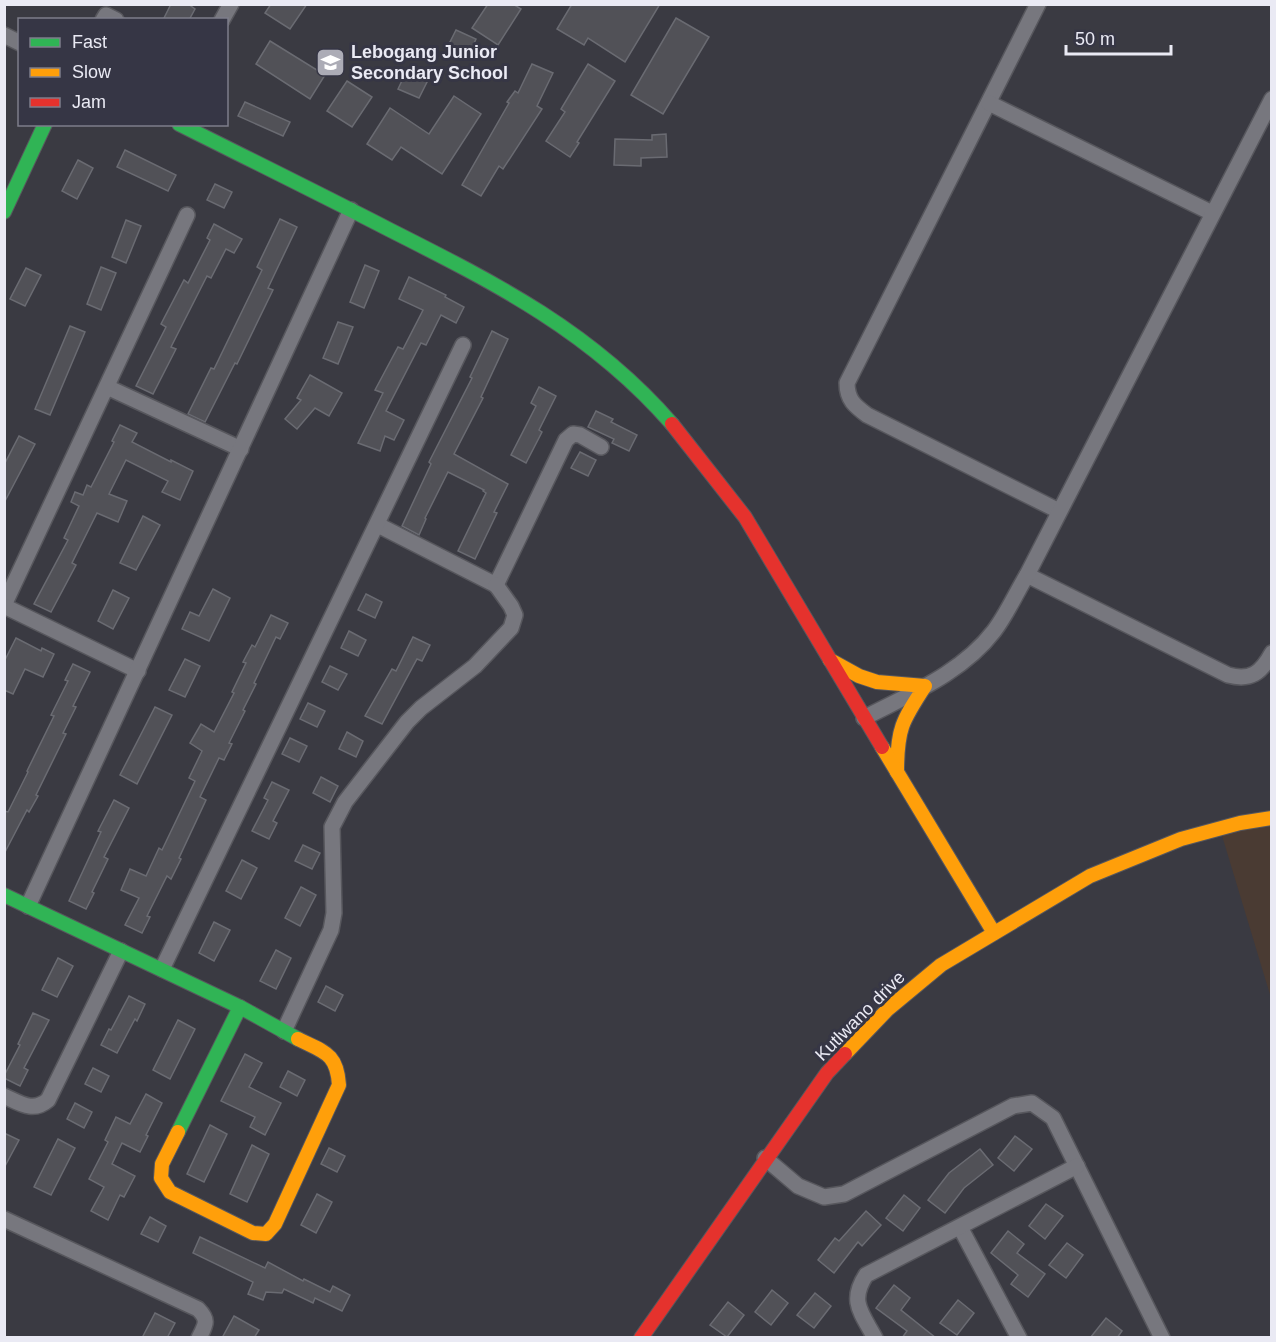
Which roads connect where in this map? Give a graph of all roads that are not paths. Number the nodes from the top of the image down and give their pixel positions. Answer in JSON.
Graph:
{"nodes":[{"id":1,"x":231,"y":4,"type":"edge"},
{"id":2,"x":1038,"y":4,"type":"edge"},
{"id":3,"x":223,"y":18,"type":"edge"},
{"id":4,"x":4,"y":35,"type":"edge"},
{"id":5,"x":18,"y":42,"type":"edge"},
{"id":6,"x":1272,"y":99,"type":"edge"},
{"id":7,"x":988,"y":103,"type":"junction"},
{"id":8,"x":44,"y":126,"type":"edge"},
{"id":9,"x":183,"y":126,"type":"edge"},
{"id":10,"x":351,"y":210,"type":"junction"},
{"id":11,"x":4,"y":212,"type":"edge"},
{"id":12,"x":1212,"y":213,"type":"junction"},
{"id":13,"x":188,"y":215,"type":"dead end"},
{"id":14,"x":463,"y":345,"type":"dead end"},
{"id":15,"x":107,"y":387,"type":"junction"},
{"id":16,"x":601,"y":447,"type":"dead end"},
{"id":17,"x":241,"y":449,"type":"junction"},
{"id":18,"x":1059,"y":511,"type":"junction"},
{"id":19,"x":378,"y":525,"type":"junction"},
{"id":20,"x":1027,"y":574,"type":"junction"},
{"id":21,"x":496,"y":585,"type":"junction"},
{"id":22,"x":4,"y":606,"type":"edge"},
{"id":23,"x":1272,"y":653,"type":"edge"},
{"id":24,"x":830,"y":660,"type":"junction"},
{"id":25,"x":138,"y":671,"type":"junction"},
{"id":26,"x":925,"y":686,"type":"junction"},
{"id":27,"x":864,"y":718,"type":"junction"},
{"id":28,"x":897,"y":772,"type":"junction"},
{"id":29,"x":1272,"y":818,"type":"edge"},
{"id":30,"x":4,"y":895,"type":"edge"},
{"id":31,"x":28,"y":906,"type":"junction"},
{"id":32,"x":994,"y":933,"type":"junction"},
{"id":33,"x":121,"y":951,"type":"junction"},
{"id":34,"x":162,"y":969,"type":"junction"},
{"id":35,"x":240,"y":1007,"type":"junction"},
{"id":36,"x":284,"y":1031,"type":"junction"},
{"id":37,"x":4,"y":1096,"type":"edge"},
{"id":38,"x":765,"y":1158,"type":"junction"},
{"id":39,"x":1077,"y":1166,"type":"junction"},
{"id":40,"x":4,"y":1220,"type":"edge"},
{"id":41,"x":960,"y":1227,"type":"junction"},
{"id":42,"x":869,"y":1336,"type":"edge"},
{"id":43,"x":200,"y":1338,"type":"edge"},
{"id":44,"x":641,"y":1338,"type":"edge"},
{"id":45,"x":1019,"y":1338,"type":"edge"},
{"id":46,"x":1161,"y":1338,"type":"edge"}],
"edges":[{"from":1,"to":3,"type":"street"},
{"from":2,"to":7,"type":"street"},
{"from":4,"to":5,"type":"street"},
{"from":6,"to":12,"type":"street"},
{"from":7,"to":12,"type":"street"},
{"from":7,"to":18,"type":"street"},
{"from":8,"to":11,"type":"street"},
{"from":9,"to":10,"type":"street"},
{"from":10,"to":17,"type":"street"},
{"from":10,"to":24,"type":"street"},
{"from":12,"to":18,"type":"street"},
{"from":13,"to":15,"type":"street"},
{"from":14,"to":19,"type":"street"},
{"from":15,"to":17,"type":"street"},
{"from":15,"to":22,"type":"street"},
{"from":16,"to":21,"type":"street"},
{"from":17,"to":25,"type":"street"},
{"from":18,"to":20,"type":"street"},
{"from":19,"to":21,"type":"street"},
{"from":19,"to":34,"type":"street"},
{"from":20,"to":23,"type":"street"},
{"from":20,"to":26,"type":"street"},
{"from":21,"to":36,"type":"street"},
{"from":22,"to":25,"type":"street"},
{"from":24,"to":26,"type":"street"},
{"from":24,"to":27,"type":"street"},
{"from":25,"to":31,"type":"street"},
{"from":26,"to":27,"type":"street"},
{"from":26,"to":28,"type":"street"},
{"from":27,"to":28,"type":"street"},
{"from":28,"to":32,"type":"street"},
{"from":29,"to":32,"type":"street","name":"Kutlwano drive"},
{"from":30,"to":31,"type":"street"},
{"from":31,"to":33,"type":"street"},
{"from":32,"to":38,"type":"street","name":"Kutlwano drive"},
{"from":33,"to":34,"type":"street"},
{"from":33,"to":37,"type":"street"},
{"from":34,"to":35,"type":"street"},
{"from":35,"to":36,"type":"street"},
{"from":35,"to":36,"type":"street"},
{"from":38,"to":39,"type":"street"},
{"from":38,"to":44,"type":"street","name":"Kutlwano drive"},
{"from":39,"to":41,"type":"street"},
{"from":39,"to":46,"type":"street"},
{"from":40,"to":43,"type":"street"},
{"from":41,"to":42,"type":"street"},
{"from":41,"to":45,"type":"street"}]}
